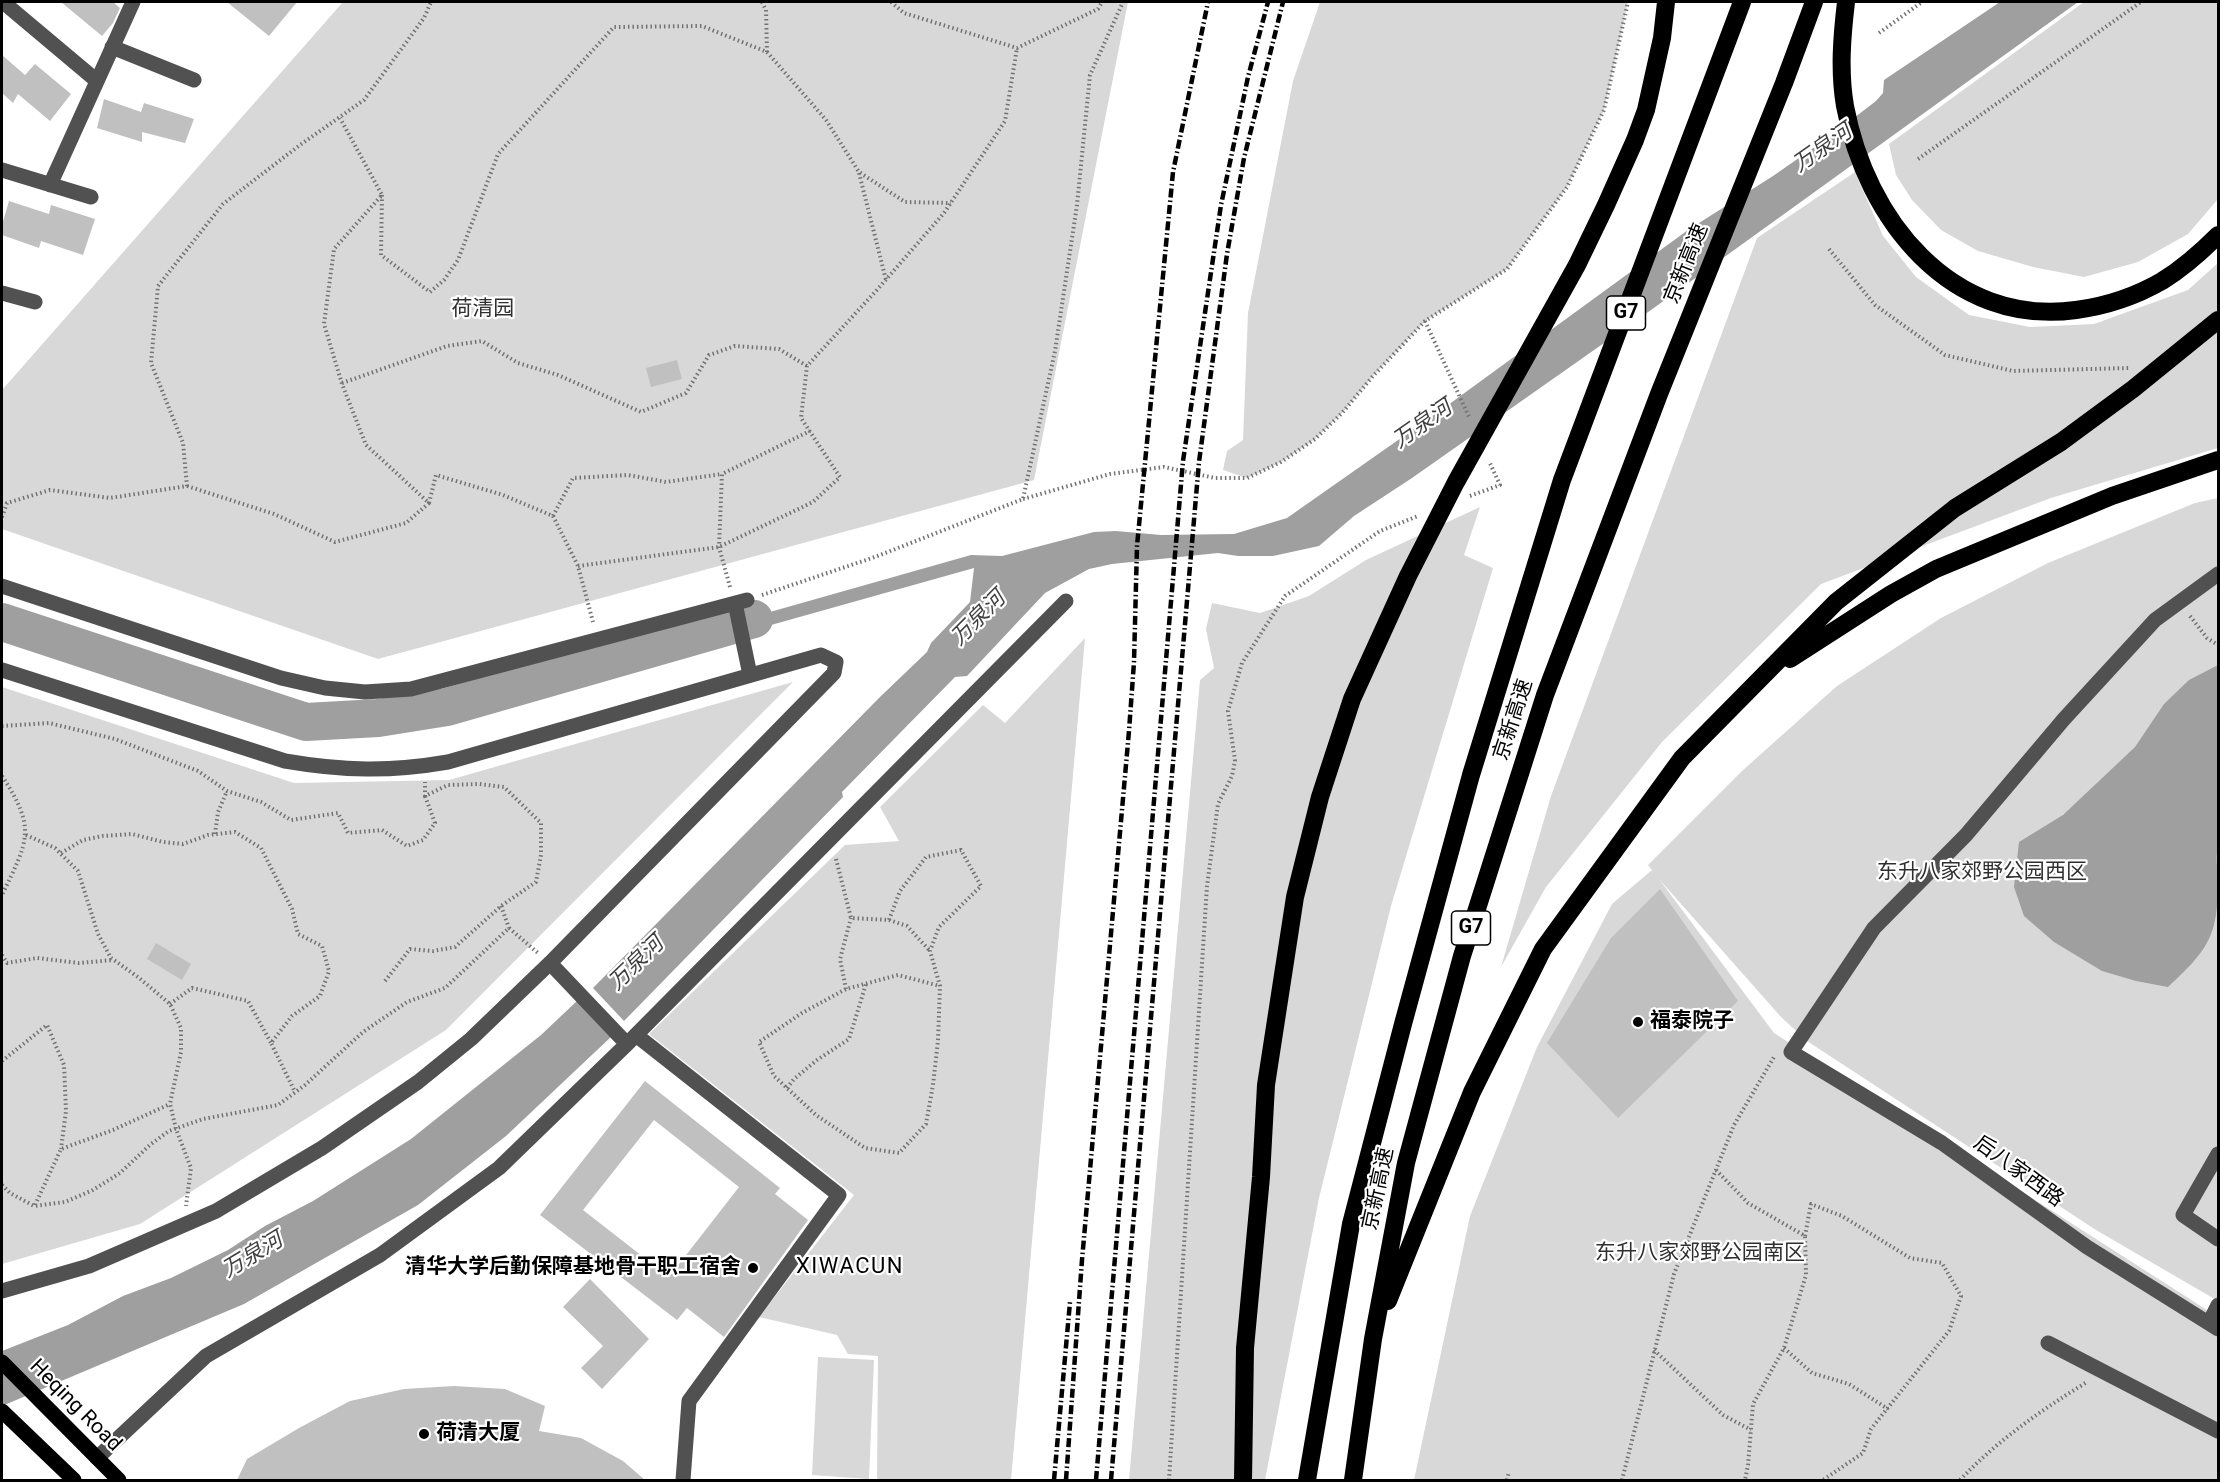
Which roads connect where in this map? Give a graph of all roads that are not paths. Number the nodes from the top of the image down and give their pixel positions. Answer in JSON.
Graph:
{"nodes":[{"id":1,"x":3,"y":2,"type":"edge"},
{"id":2,"x":133,"y":2,"type":"edge"},
{"id":3,"x":1666,"y":2,"type":"edge"},
{"id":4,"x":1742,"y":2,"type":"edge"},
{"id":5,"x":1814,"y":2,"type":"edge"},
{"id":6,"x":1846,"y":2,"type":"edge"},
{"id":7,"x":112,"y":46,"type":"junction"},
{"id":8,"x":194,"y":80,"type":"dead end"},
{"id":9,"x":97,"y":81,"type":"junction"},
{"id":10,"x":2,"y":170,"type":"edge"},
{"id":11,"x":50,"y":184,"type":"junction"},
{"id":12,"x":91,"y":197,"type":"dead end"},
{"id":13,"x":2218,"y":235,"type":"edge"},
{"id":14,"x":2,"y":293,"type":"edge"},
{"id":15,"x":35,"y":302,"type":"dead end"},
{"id":16,"x":2218,"y":320,"type":"edge"},
{"id":17,"x":2218,"y":460,"type":"edge"},
{"id":18,"x":2218,"y":574,"type":"edge"},
{"id":19,"x":2,"y":586,"type":"edge"},
{"id":20,"x":1066,"y":601,"type":"dead end"},
{"id":21,"x":2,"y":670,"type":"edge"},
{"id":22,"x":750,"y":675,"type":"junction"},
{"id":23,"x":1761,"y":678,"type":"junction"},
{"id":24,"x":550,"y":963,"type":"junction"},
{"id":25,"x":631,"y":1040,"type":"junction"},
{"id":26,"x":2218,"y":1154,"type":"edge"},
{"id":27,"x":2218,"y":1239,"type":"edge"},
{"id":28,"x":2,"y":1291,"type":"edge"},
{"id":29,"x":2218,"y":1305,"type":"edge"},
{"id":30,"x":2214,"y":1326,"type":"edge"},
{"id":31,"x":1373,"y":1339,"type":"junction"},
{"id":32,"x":2048,"y":1343,"type":"dead end"},
{"id":33,"x":2,"y":1362,"type":"edge"},
{"id":34,"x":2,"y":1411,"type":"edge"},
{"id":35,"x":2218,"y":1431,"type":"edge"},
{"id":36,"x":97,"y":1458,"type":"junction"},
{"id":37,"x":74,"y":1480,"type":"edge"},
{"id":38,"x":119,"y":1480,"type":"edge"},
{"id":39,"x":683,"y":1480,"type":"edge"},
{"id":40,"x":1243,"y":1480,"type":"edge"},
{"id":41,"x":1307,"y":1480,"type":"edge"},
{"id":42,"x":1353,"y":1480,"type":"edge"}],
"edges":[{"from":1,"to":9,"type":"street"},
{"from":2,"to":7,"type":"street"},
{"from":3,"to":40,"type":"highway"},
{"from":4,"to":41,"type":"highway","name":"京新高速","number":"G7"},
{"from":5,"to":31,"type":"highway","name":"京新高速","number":"G7"},
{"from":6,"to":13,"type":"highway"},
{"from":7,"to":8,"type":"street"},
{"from":7,"to":9,"type":"street"},
{"from":9,"to":11,"type":"street"},
{"from":10,"to":11,"type":"street"},
{"from":11,"to":12,"type":"street"},
{"from":14,"to":15,"type":"street"},
{"from":16,"to":23,"type":"highway"},
{"from":17,"to":23,"type":"highway"},
{"from":18,"to":30,"type":"street","name":"后八家西路"},
{"from":19,"to":22,"type":"street"},
{"from":20,"to":25,"type":"street"},
{"from":21,"to":22,"type":"street"},
{"from":22,"to":24,"type":"street"},
{"from":23,"to":31,"type":"highway"},
{"from":24,"to":25,"type":"street"},
{"from":24,"to":28,"type":"street"},
{"from":25,"to":36,"type":"street"},
{"from":25,"to":39,"type":"street"},
{"from":26,"to":27,"type":"street"},
{"from":29,"to":30,"type":"street"},
{"from":31,"to":42,"type":"highway","name":"京新高速","number":"G7"},
{"from":32,"to":35,"type":"street"},
{"from":33,"to":36,"type":"main road","name":"Heqing Road"},
{"from":34,"to":37,"type":"main road"},
{"from":36,"to":38,"type":"main road","name":"Heqing Road"}]}
